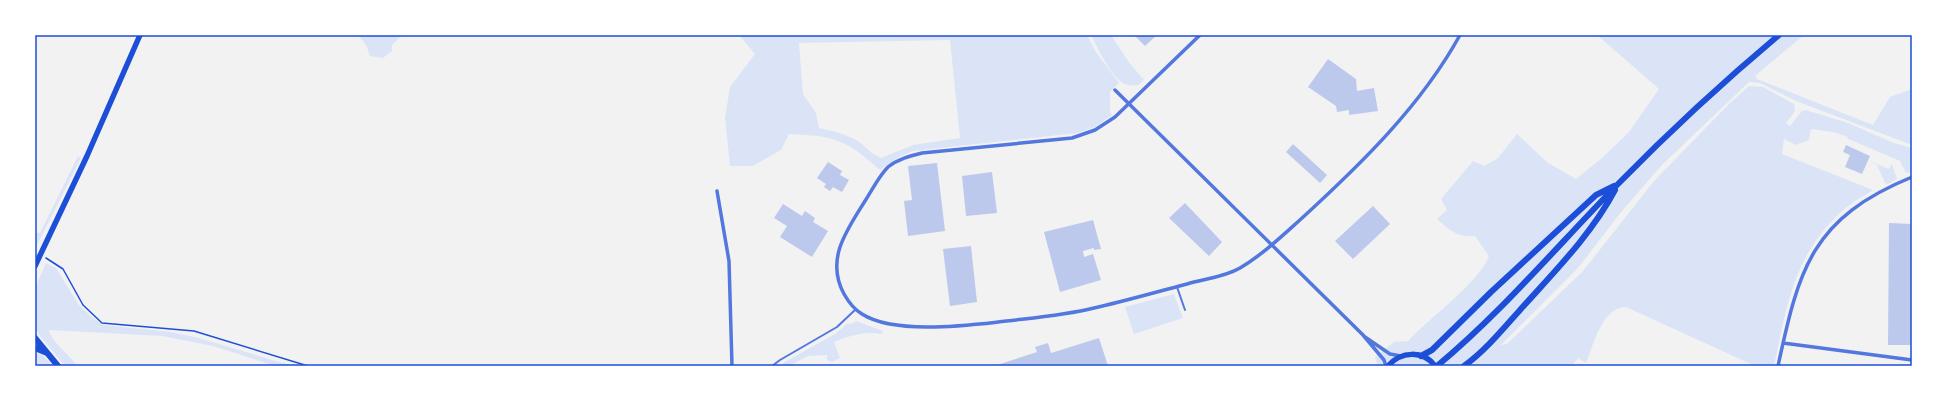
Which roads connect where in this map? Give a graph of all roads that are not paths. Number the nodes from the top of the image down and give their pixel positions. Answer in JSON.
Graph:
{"nodes":[{"id":1,"x":140,"y":35,"type":"edge"},
{"id":2,"x":1200,"y":35,"type":"edge"},
{"id":3,"x":1460,"y":35,"type":"edge"},
{"id":4,"x":1779,"y":35,"type":"edge"},
{"id":5,"x":1115,"y":90,"type":"dead end"},
{"id":6,"x":1129,"y":105,"type":"junction"},
{"id":7,"x":1912,"y":177,"type":"edge"},
{"id":8,"x":1619,"y":183,"type":"junction"},
{"id":9,"x":717,"y":192,"type":"dead end"},
{"id":10,"x":1272,"y":244,"type":"junction"},
{"id":11,"x":36,"y":263,"type":"edge"},
{"id":12,"x":1177,"y":286,"type":"junction"},
{"id":13,"x":856,"y":309,"type":"junction"},
{"id":14,"x":1185,"y":310,"type":"dead end"},
{"id":15,"x":1363,"y":335,"type":"junction"},
{"id":16,"x":35,"y":339,"type":"edge"},
{"id":17,"x":1783,"y":343,"type":"junction"},
{"id":18,"x":35,"y":348,"type":"edge"},
{"id":19,"x":48,"y":354,"type":"junction"},
{"id":20,"x":1401,"y":356,"type":"junction"},
{"id":21,"x":1421,"y":356,"type":"junction"},
{"id":22,"x":1912,"y":360,"type":"edge"},
{"id":23,"x":58,"y":366,"type":"edge"},
{"id":24,"x":732,"y":366,"type":"edge"},
{"id":25,"x":772,"y":366,"type":"edge"},
{"id":26,"x":1387,"y":366,"type":"edge"},
{"id":27,"x":1436,"y":366,"type":"edge"},
{"id":28,"x":1464,"y":366,"type":"edge"},
{"id":29,"x":1778,"y":366,"type":"edge"}],
"edges":[{"from":1,"to":11,"type":"main road"},
{"from":2,"to":6,"type":"street"},
{"from":3,"to":10,"type":"street"},
{"from":4,"to":8,"type":"highway"},
{"from":5,"to":6,"type":"street"},
{"from":6,"to":10,"type":"street"},
{"from":6,"to":13,"type":"street"},
{"from":7,"to":17,"type":"street"},
{"from":8,"to":21,"type":"highway"},
{"from":8,"to":27,"type":"highway"},
{"from":8,"to":28,"type":"highway"},
{"from":9,"to":24,"type":"street"},
{"from":10,"to":12,"type":"street"},
{"from":10,"to":15,"type":"street"},
{"from":12,"to":13,"type":"street"},
{"from":12,"to":14,"type":"lane"},
{"from":13,"to":25,"type":"lane"},
{"from":15,"to":20,"type":"street"},
{"from":15,"to":26,"type":"street"},
{"from":16,"to":19,"type":"highway"},
{"from":17,"to":22,"type":"street"},
{"from":17,"to":29,"type":"street"},
{"from":18,"to":19,"type":"highway"},
{"from":19,"to":23,"type":"highway"},
{"from":20,"to":21,"type":"main road"},
{"from":20,"to":26,"type":"main road"},
{"from":21,"to":27,"type":"main road"}]}
